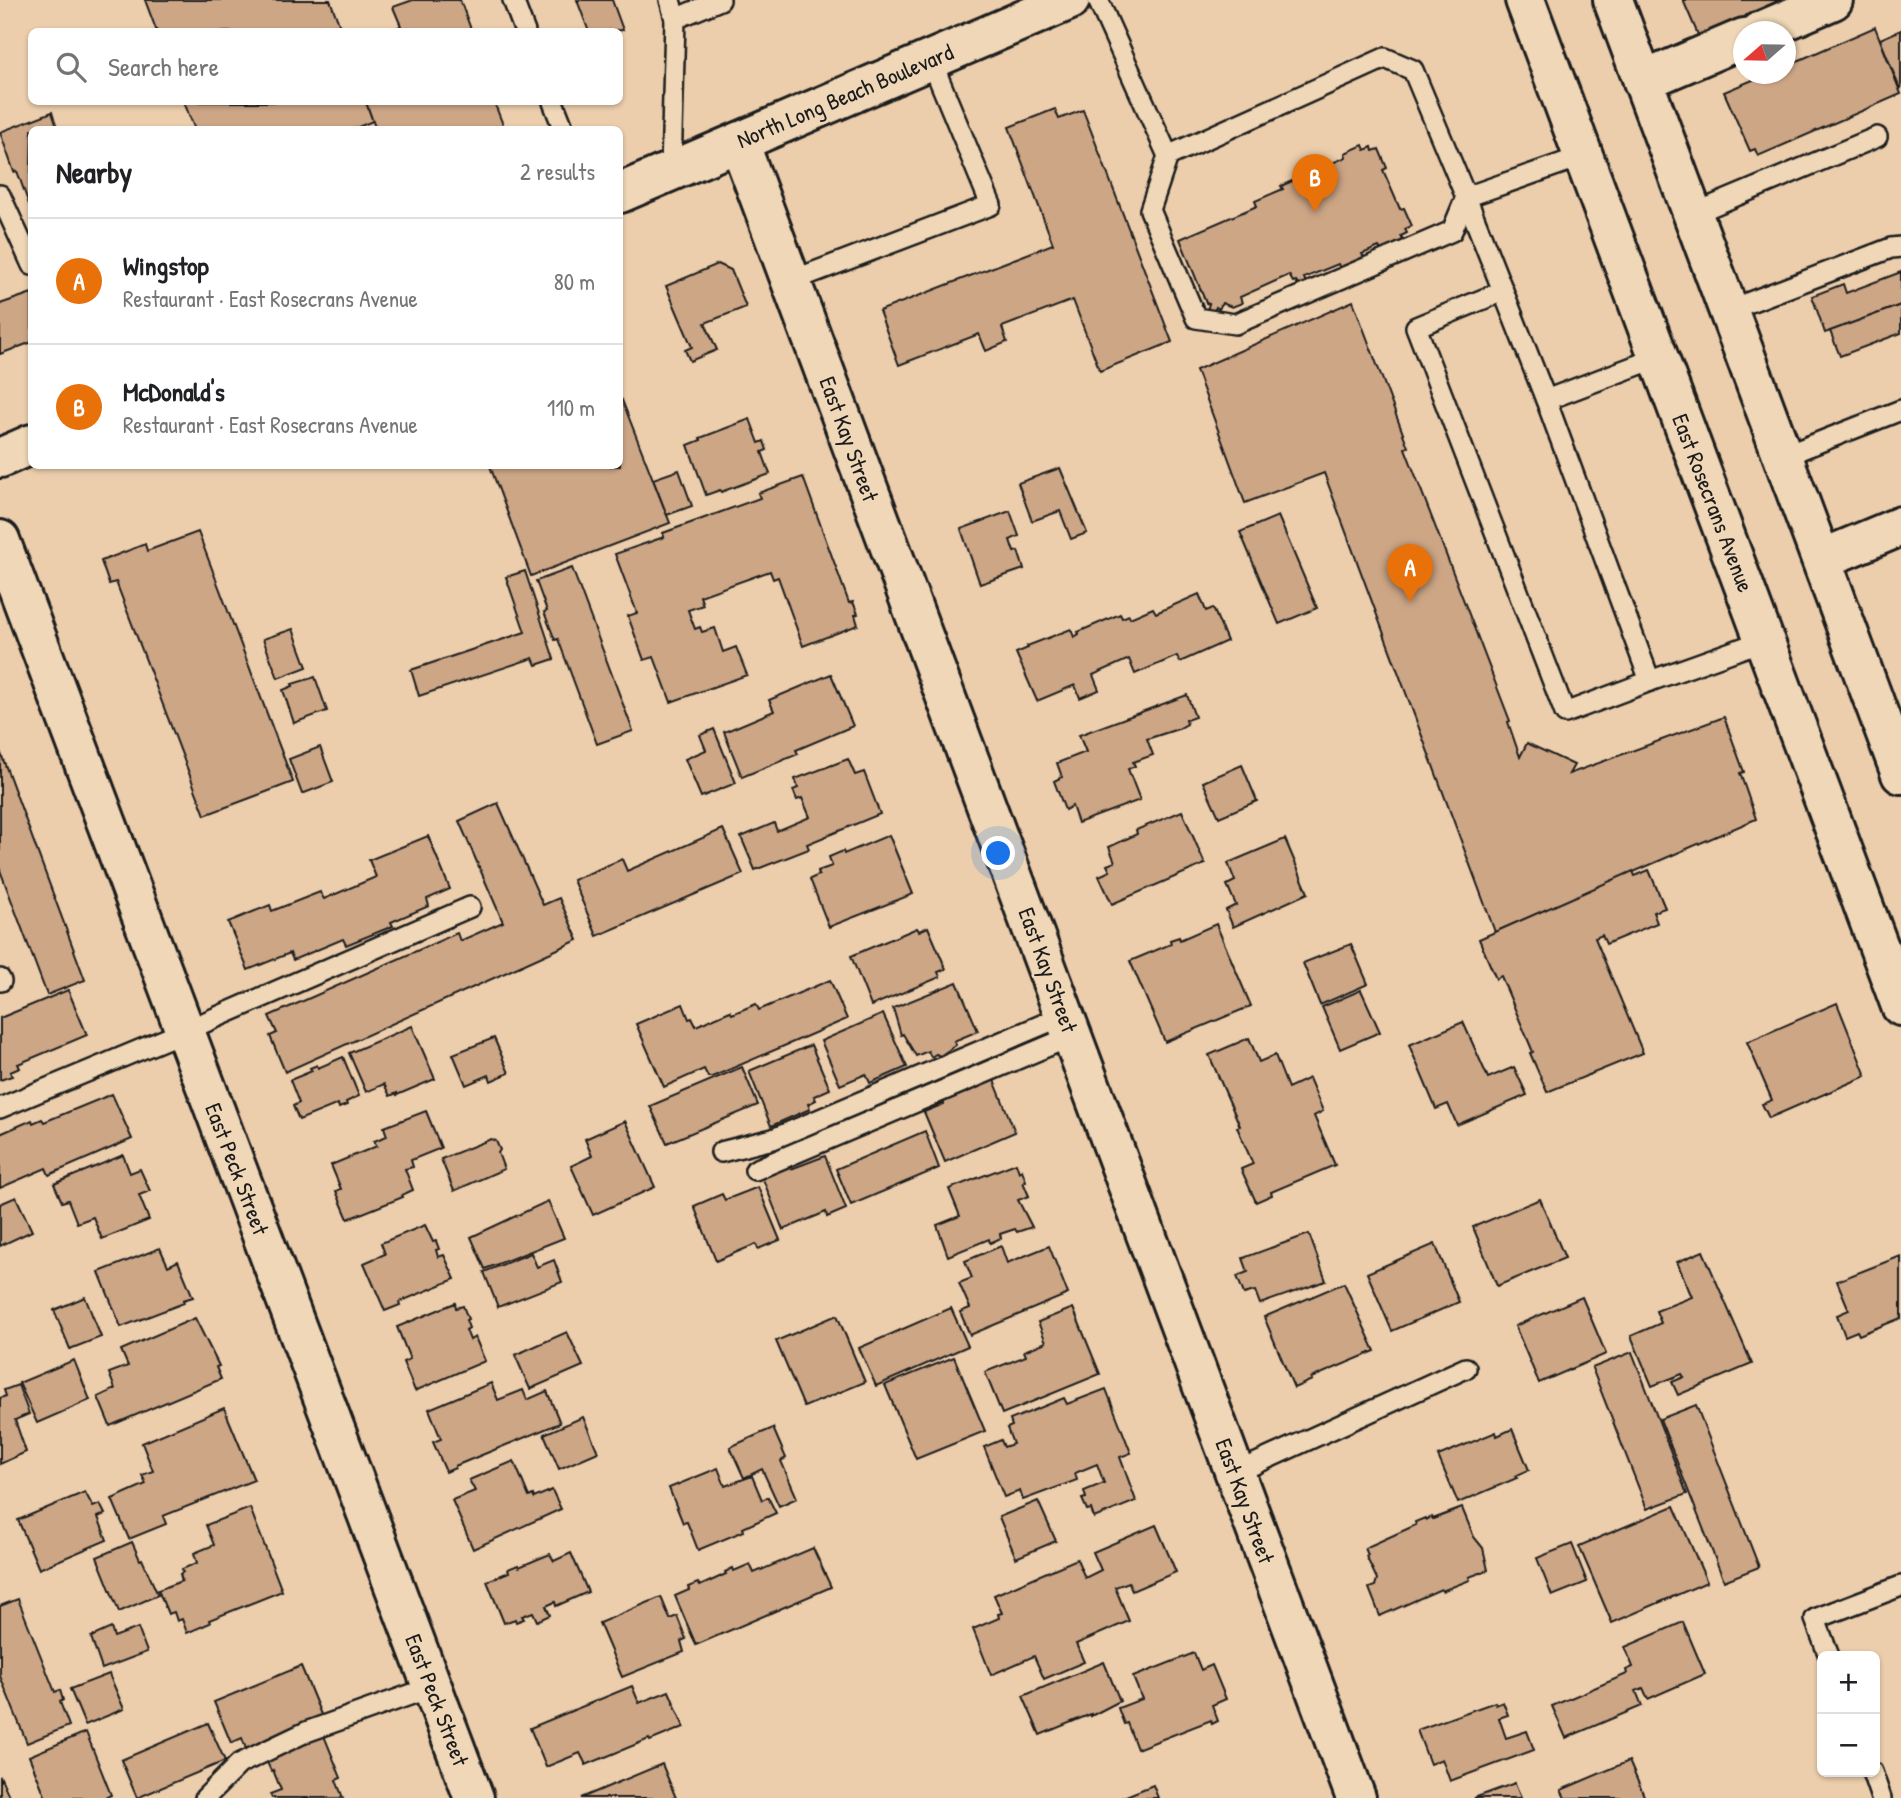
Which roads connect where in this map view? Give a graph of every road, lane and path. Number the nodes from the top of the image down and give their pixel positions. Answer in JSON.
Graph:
{"nodes":[{"id":1,"x":513,"y":0,"type":"edge"},
{"id":2,"x":720,"y":0,"type":"edge"},
{"id":3,"x":1098,"y":0,"type":"edge"},
{"id":4,"x":1525,"y":0,"type":"edge"},
{"id":5,"x":1613,"y":0,"type":"edge"},
{"id":6,"x":1833,"y":0,"type":"edge"},
{"id":7,"x":1061,"y":2,"type":"edge"},
{"id":8,"x":672,"y":9,"type":"edge"},
{"id":9,"x":1784,"y":21,"type":"edge"},
{"id":10,"x":524,"y":28,"type":"edge"},
{"id":11,"x":1733,"y":43,"type":"edge"},
{"id":12,"x":931,"y":60,"type":"junction"},
{"id":13,"x":1643,"y":81,"type":"junction"},
{"id":14,"x":554,"y":105,"type":"edge"},
{"id":15,"x":562,"y":126,"type":"edge"},
{"id":16,"x":1877,"y":136,"type":"dead end"},
{"id":17,"x":739,"y":142,"type":"junction"},
{"id":18,"x":1168,"y":156,"type":"junction"},
{"id":19,"x":1583,"y":156,"type":"junction"},
{"id":20,"x":671,"y":171,"type":"junction"},
{"id":21,"x":623,"y":192,"type":"edge"},
{"id":22,"x":0,"y":195,"type":"edge"},
{"id":23,"x":1466,"y":197,"type":"junction"},
{"id":24,"x":1693,"y":215,"type":"junction"},
{"id":25,"x":1901,"y":247,"type":"edge"},
{"id":26,"x":28,"y":256,"type":"edge"},
{"id":27,"x":791,"y":281,"type":"junction"},
{"id":28,"x":1503,"y":291,"type":"junction"},
{"id":29,"x":1729,"y":310,"type":"junction"},
{"id":30,"x":1659,"y":357,"type":"junction"},
{"id":31,"x":1546,"y":400,"type":"junction"},
{"id":32,"x":1901,"y":411,"type":"edge"},
{"id":33,"x":28,"y":446,"type":"edge"},
{"id":34,"x":1784,"y":457,"type":"junction"},
{"id":35,"x":0,"y":458,"type":"edge"},
{"id":36,"x":1901,"y":526,"type":"edge"},
{"id":37,"x":0,"y":540,"type":"edge"},
{"id":38,"x":1822,"y":559,"type":"junction"},
{"id":39,"x":1765,"y":640,"type":"junction"},
{"id":40,"x":1650,"y":681,"type":"junction"},
{"id":41,"x":1901,"y":774,"type":"edge"},
{"id":42,"x":470,"y":907,"type":"dead end"},
{"id":43,"x":1901,"y":1006,"type":"edge"},
{"id":44,"x":1068,"y":1026,"type":"junction"},
{"id":45,"x":185,"y":1031,"type":"junction"},
{"id":46,"x":0,"y":1108,"type":"edge"},
{"id":47,"x":721,"y":1152,"type":"dead end"},
{"id":48,"x":755,"y":1170,"type":"dead end"},
{"id":49,"x":1466,"y":1368,"type":"dead end"},
{"id":50,"x":1235,"y":1473,"type":"junction"},
{"id":51,"x":1901,"y":1586,"type":"edge"},
{"id":52,"x":1827,"y":1651,"type":"edge"},
{"id":53,"x":432,"y":1687,"type":"junction"},
{"id":54,"x":1874,"y":1777,"type":"edge"},
{"id":55,"x":205,"y":1798,"type":"edge"},
{"id":56,"x":474,"y":1798,"type":"edge"},
{"id":57,"x":1356,"y":1798,"type":"edge"},
{"id":58,"x":1881,"y":1798,"type":"edge"}],
"edges":[{"from":1,"to":10,"type":"lane"},
{"from":2,"to":8,"type":"lane"},
{"from":3,"to":18,"type":"lane"},
{"from":4,"to":19,"type":"street","name":"East Rosecrans Avenue"},
{"from":5,"to":13,"type":"street"},
{"from":6,"to":9,"type":"street"},
{"from":7,"to":12,"type":"street","name":"North Long Beach Boulevard"},
{"from":8,"to":20,"type":"lane"},
{"from":11,"to":13,"type":"street"},
{"from":12,"to":17,"type":"street","name":"North Long Beach Boulevard"},
{"from":12,"to":27,"type":"lane"},
{"from":13,"to":24,"type":"street"},
{"from":14,"to":15,"type":"lane"},
{"from":16,"to":24,"type":"lane"},
{"from":17,"to":20,"type":"street","name":"North Long Beach Boulevard"},
{"from":17,"to":27,"type":"street","name":"East Kay Street"},
{"from":18,"to":23,"type":"lane"},
{"from":18,"to":23,"type":"lane"},
{"from":19,"to":23,"type":"lane"},
{"from":19,"to":30,"type":"street","name":"East Rosecrans Avenue"},
{"from":20,"to":21,"type":"street","name":"North Long Beach Boulevard"},
{"from":22,"to":26,"type":"lane"},
{"from":23,"to":28,"type":"lane"},
{"from":24,"to":29,"type":"street"},
{"from":25,"to":29,"type":"lane"},
{"from":27,"to":44,"type":"street","name":"East Kay Street"},
{"from":28,"to":31,"type":"lane"},
{"from":28,"to":40,"type":"lane"},
{"from":29,"to":34,"type":"street"},
{"from":30,"to":31,"type":"lane"},
{"from":30,"to":39,"type":"street","name":"East Rosecrans Avenue"},
{"from":31,"to":40,"type":"lane"},
{"from":32,"to":34,"type":"lane"},
{"from":33,"to":35,"type":"street"},
{"from":34,"to":38,"type":"street"},
{"from":36,"to":38,"type":"street"},
{"from":37,"to":45,"type":"street","name":"East Peck Street"},
{"from":38,"to":41,"type":"street"},
{"from":39,"to":40,"type":"lane"},
{"from":39,"to":43,"type":"street","name":"East Rosecrans Avenue"},
{"from":42,"to":45,"type":"lane"},
{"from":44,"to":47,"type":"lane"},
{"from":44,"to":48,"type":"lane"},
{"from":44,"to":50,"type":"street","name":"East Kay Street"},
{"from":45,"to":46,"type":"lane"},
{"from":45,"to":53,"type":"street","name":"East Peck Street"},
{"from":49,"to":50,"type":"lane"},
{"from":50,"to":57,"type":"street","name":"East Kay Street"},
{"from":51,"to":52,"type":"lane"},
{"from":53,"to":55,"type":"lane"},
{"from":53,"to":56,"type":"street","name":"East Peck Street"},
{"from":54,"to":58,"type":"lane"}]}
